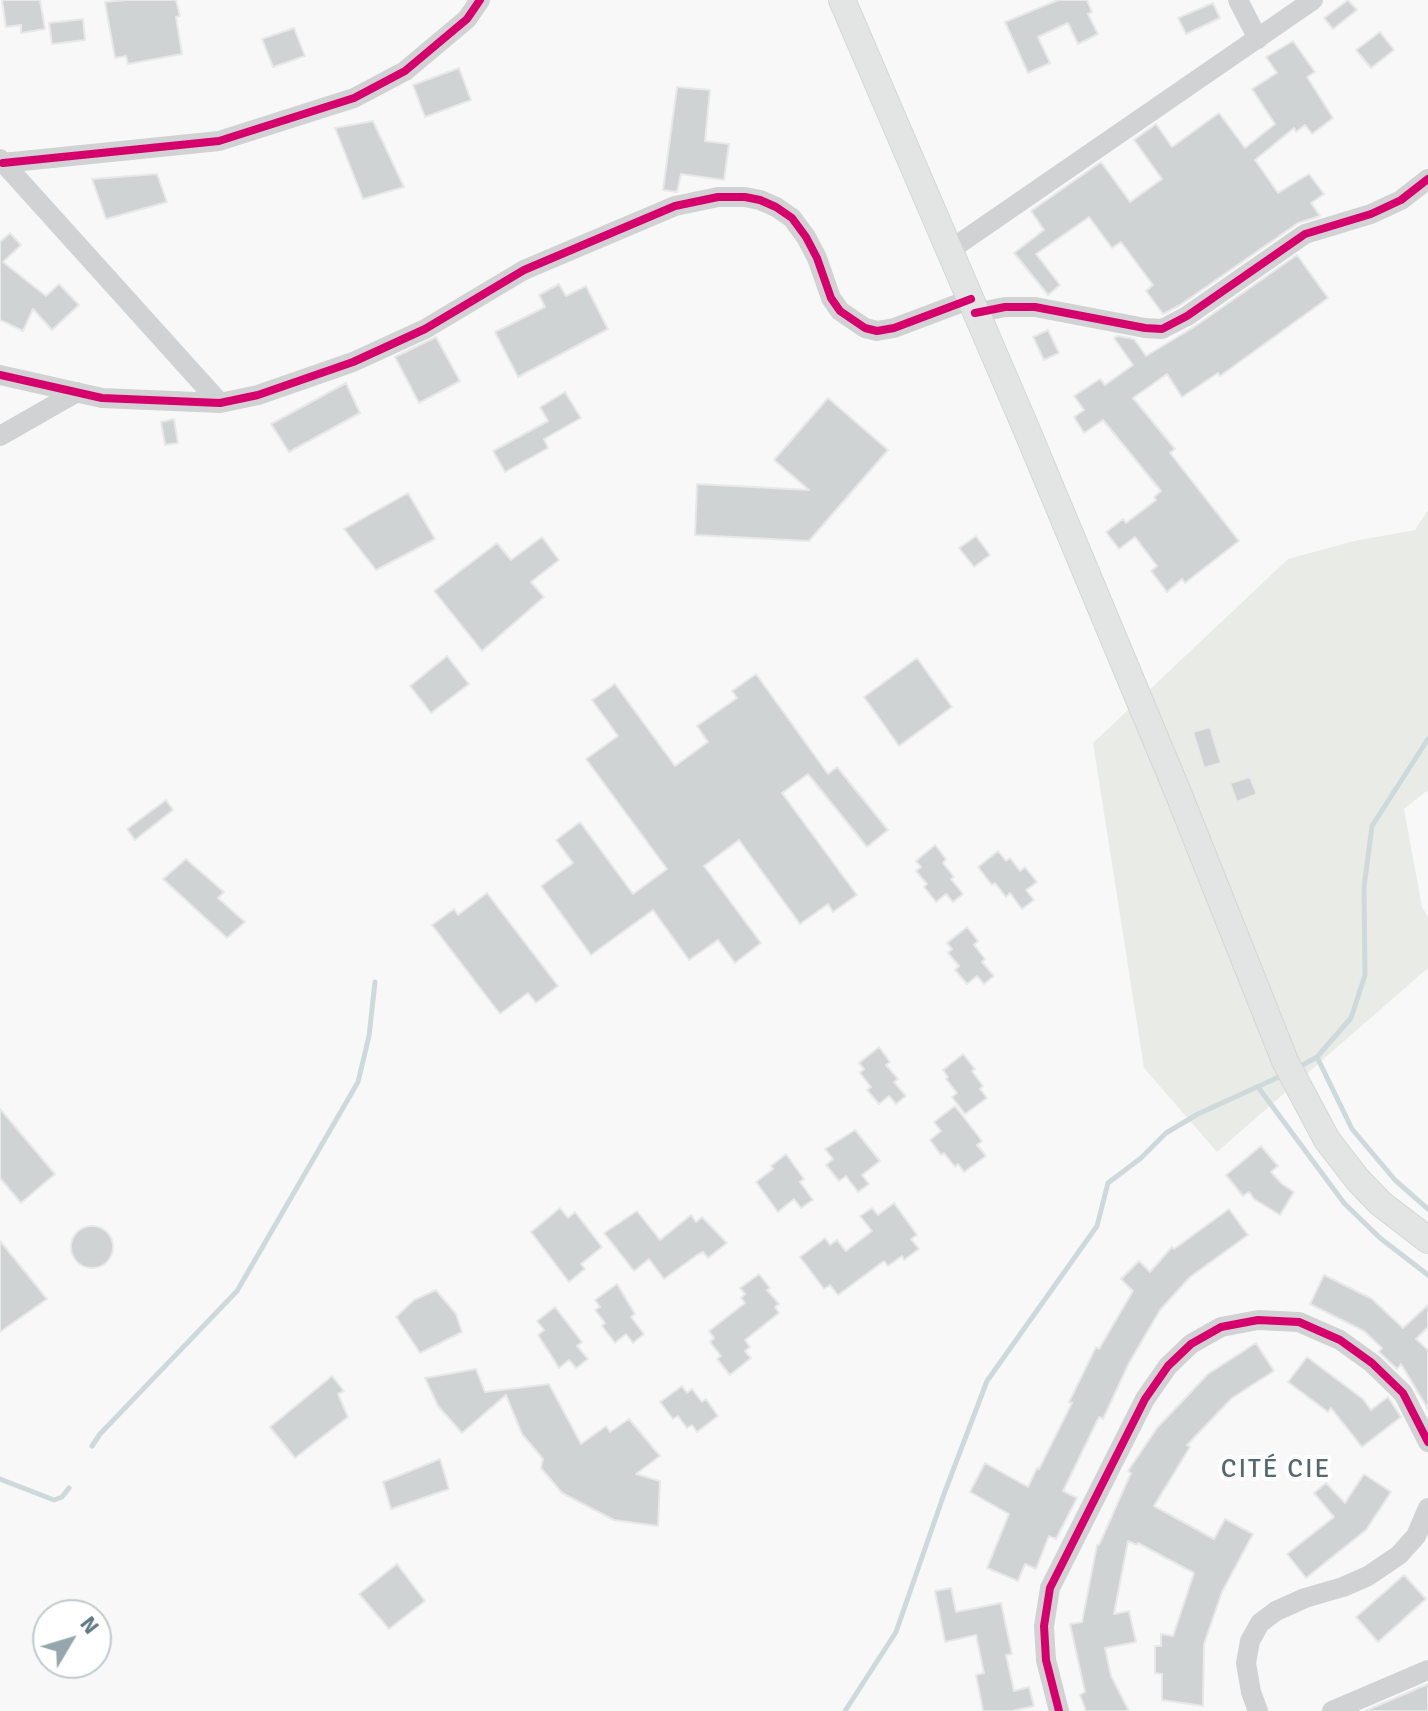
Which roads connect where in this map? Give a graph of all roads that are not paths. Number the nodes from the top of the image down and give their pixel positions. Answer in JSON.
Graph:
{"nodes":[{"id":1,"x":480,"y":0,"type":"edge"},
{"id":2,"x":842,"y":0,"type":"edge"},
{"id":3,"x":1238,"y":0,"type":"edge"},
{"id":4,"x":1313,"y":0,"type":"edge"},
{"id":5,"x":1258,"y":39,"type":"junction"},
{"id":6,"x":2,"y":161,"type":"edge"},
{"id":7,"x":1428,"y":179,"type":"edge"},
{"id":8,"x":950,"y":250,"type":"junction"},
{"id":9,"x":973,"y":306,"type":"junction"},
{"id":10,"x":0,"y":375,"type":"edge"},
{"id":11,"x":77,"y":392,"type":"junction"},
{"id":12,"x":220,"y":403,"type":"junction"},
{"id":13,"x":0,"y":436,"type":"edge"},
{"id":14,"x":1428,"y":1240,"type":"edge"},
{"id":15,"x":1428,"y":1442,"type":"edge"},
{"id":16,"x":1428,"y":1508,"type":"edge"},
{"id":17,"x":1428,"y":1670,"type":"edge"},
{"id":18,"x":1059,"y":1711,"type":"edge"},
{"id":19,"x":1258,"y":1711,"type":"edge"},
{"id":20,"x":1332,"y":1711,"type":"edge"}],
"edges":[{"from":1,"to":6,"type":"street"},
{"from":2,"to":8,"type":"main road"},
{"from":3,"to":5,"type":"street"},
{"from":4,"to":5,"type":"street"},
{"from":5,"to":8,"type":"street"},
{"from":6,"to":12,"type":"street"},
{"from":7,"to":9,"type":"street"},
{"from":8,"to":9,"type":"main road"},
{"from":9,"to":12,"type":"street"},
{"from":9,"to":14,"type":"main road"},
{"from":10,"to":11,"type":"street"},
{"from":11,"to":12,"type":"street"},
{"from":11,"to":13,"type":"street"},
{"from":15,"to":18,"type":"street"},
{"from":16,"to":19,"type":"street"},
{"from":17,"to":20,"type":"street"}]}
